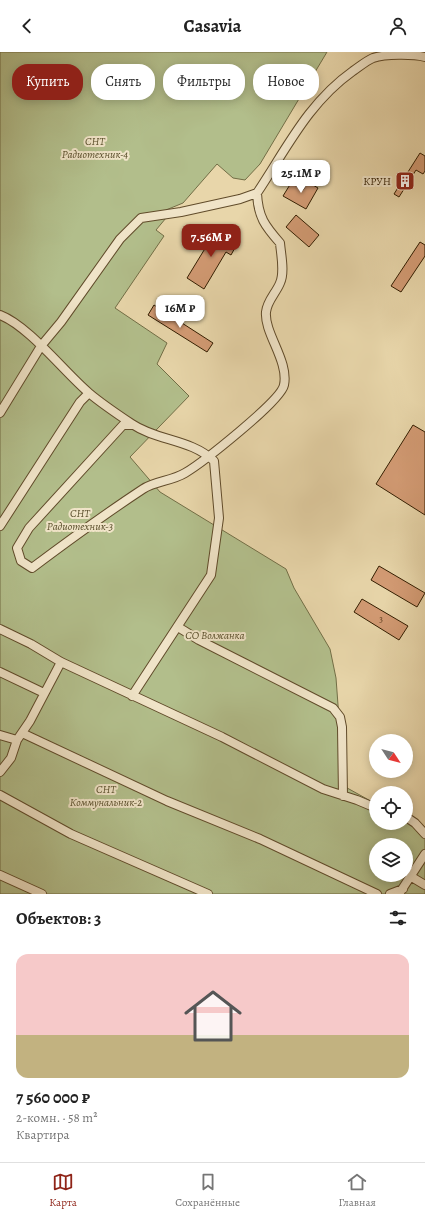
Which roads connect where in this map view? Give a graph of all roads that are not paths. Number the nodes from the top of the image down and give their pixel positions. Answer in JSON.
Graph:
{"nodes":[{"id":1,"x":405,"y":54,"type":"edge"},
{"id":2,"x":425,"y":57,"type":"edge"},
{"id":3,"x":257,"y":193,"type":"junction"},
{"id":4,"x":0,"y":316,"type":"edge"},
{"id":5,"x":40,"y":346,"type":"junction"},
{"id":6,"x":89,"y":393,"type":"junction"},
{"id":7,"x":0,"y":413,"type":"edge"},
{"id":8,"x":133,"y":425,"type":"junction"},
{"id":9,"x":209,"y":457,"type":"junction"},
{"id":10,"x":0,"y":526,"type":"edge"},
{"id":11,"x":178,"y":627,"type":"junction"},
{"id":12,"x":0,"y":629,"type":"edge"},
{"id":13,"x":61,"y":662,"type":"junction"},
{"id":14,"x":0,"y":672,"type":"edge"},
{"id":15,"x":44,"y":693,"type":"junction"},
{"id":16,"x":132,"y":696,"type":"junction"},
{"id":17,"x":22,"y":733,"type":"junction"},
{"id":18,"x":0,"y":735,"type":"edge"},
{"id":19,"x":17,"y":740,"type":"junction"},
{"id":20,"x":0,"y":772,"type":"edge"},
{"id":21,"x":0,"y":795,"type":"edge"},
{"id":22,"x":343,"y":796,"type":"junction"},
{"id":23,"x":369,"y":805,"type":"edge"},
{"id":24,"x":413,"y":822,"type":"edge"},
{"id":25,"x":425,"y":834,"type":"edge"},
{"id":26,"x":425,"y":854,"type":"edge"},
{"id":27,"x":413,"y":872,"type":"edge"},
{"id":28,"x":0,"y":875,"type":"edge"},
{"id":29,"x":413,"y":878,"type":"edge"},
{"id":30,"x":406,"y":882,"type":"edge"},
{"id":31,"x":425,"y":885,"type":"edge"},
{"id":32,"x":401,"y":891,"type":"edge"},
{"id":33,"x":42,"y":894,"type":"edge"},
{"id":34,"x":208,"y":894,"type":"edge"},
{"id":35,"x":377,"y":894,"type":"edge"},
{"id":36,"x":390,"y":894,"type":"edge"}],
"edges":[{"from":1,"to":2,"type":"street"},
{"from":1,"to":3,"type":"street"},
{"from":3,"to":5,"type":"street"},
{"from":3,"to":9,"type":"street"},
{"from":4,"to":5,"type":"street"},
{"from":5,"to":6,"type":"street"},
{"from":5,"to":7,"type":"street"},
{"from":6,"to":8,"type":"street"},
{"from":6,"to":10,"type":"street"},
{"from":8,"to":9,"type":"street"},
{"from":8,"to":9,"type":"street"},
{"from":9,"to":11,"type":"street"},
{"from":11,"to":16,"type":"street"},
{"from":11,"to":22,"type":"street"},
{"from":12,"to":13,"type":"street"},
{"from":13,"to":15,"type":"street"},
{"from":13,"to":16,"type":"street"},
{"from":14,"to":15,"type":"street"},
{"from":15,"to":17,"type":"street"},
{"from":16,"to":22,"type":"street"},
{"from":17,"to":19,"type":"street"},
{"from":17,"to":35,"type":"street"},
{"from":18,"to":19,"type":"street"},
{"from":19,"to":20,"type":"street"},
{"from":21,"to":34,"type":"street"},
{"from":22,"to":23,"type":"street"},
{"from":24,"to":25,"type":"street"},
{"from":26,"to":27,"type":"street"},
{"from":28,"to":33,"type":"street"},
{"from":29,"to":31,"type":"street"},
{"from":30,"to":32,"type":"street"},
{"from":32,"to":36,"type":"street"}]}
